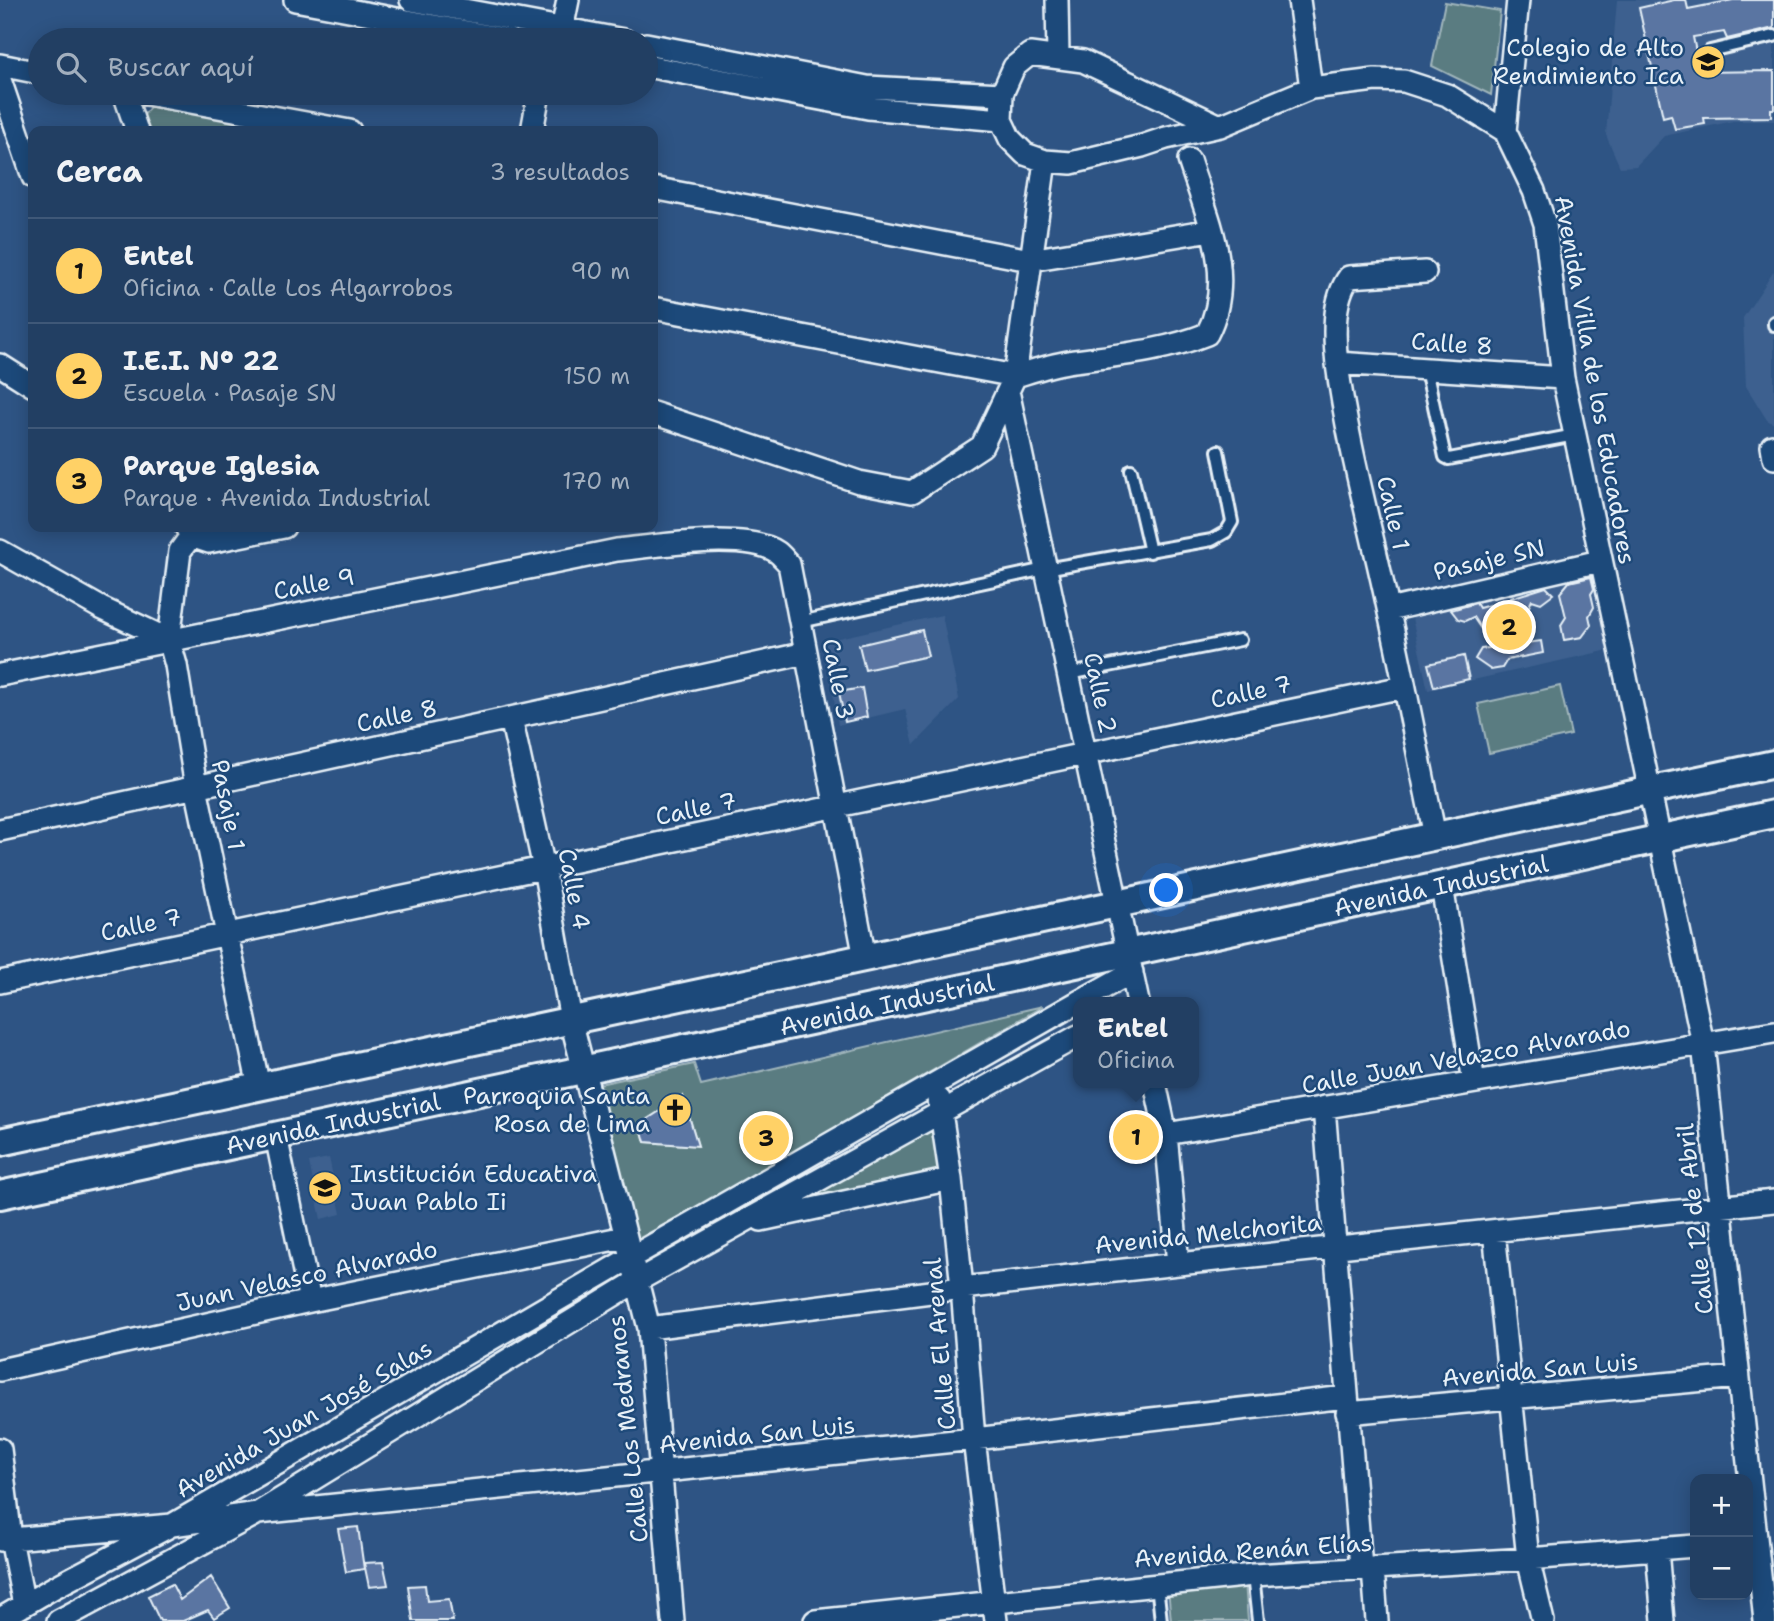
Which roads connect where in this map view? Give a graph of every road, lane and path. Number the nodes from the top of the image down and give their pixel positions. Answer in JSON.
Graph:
{"nodes":[{"id":1,"x":295,"y":0,"type":"edge"},
{"id":2,"x":411,"y":0,"type":"edge"},
{"id":3,"x":568,"y":0,"type":"edge"},
{"id":4,"x":1057,"y":0,"type":"edge"},
{"id":5,"x":1299,"y":0,"type":"edge"},
{"id":6,"x":1518,"y":0,"type":"edge"},
{"id":7,"x":446,"y":28,"type":"edge"},
{"id":8,"x":535,"y":28,"type":"edge"},
{"id":9,"x":562,"y":28,"type":"edge"},
{"id":10,"x":1774,"y":36,"type":"edge"},
{"id":11,"x":658,"y":46,"type":"edge"},
{"id":12,"x":1710,"y":51,"type":"dead end"},
{"id":13,"x":1058,"y":56,"type":"junction"},
{"id":14,"x":0,"y":65,"type":"edge"},
{"id":15,"x":658,"y":68,"type":"edge"},
{"id":16,"x":28,"y":71,"type":"edge"},
{"id":17,"x":0,"y":80,"type":"edge"},
{"id":18,"x":1311,"y":88,"type":"junction"},
{"id":19,"x":1002,"y":94,"type":"junction"},
{"id":20,"x":1172,"y":102,"type":"junction"},
{"id":21,"x":128,"y":105,"type":"edge"},
{"id":22,"x":207,"y":105,"type":"edge"},
{"id":23,"x":537,"y":105,"type":"edge"},
{"id":24,"x":1001,"y":120,"type":"junction"},
{"id":25,"x":134,"y":126,"type":"edge"},
{"id":26,"x":322,"y":126,"type":"edge"},
{"id":27,"x":533,"y":126,"type":"edge"},
{"id":28,"x":1220,"y":126,"type":"junction"},
{"id":29,"x":1505,"y":131,"type":"junction"},
{"id":30,"x":1166,"y":138,"type":"junction"},
{"id":31,"x":1189,"y":160,"type":"dead end"},
{"id":32,"x":1045,"y":161,"type":"junction"},
{"id":33,"x":28,"y":162,"type":"edge"},
{"id":34,"x":658,"y":189,"type":"edge"},
{"id":35,"x":1211,"y":230,"type":"junction"},
{"id":36,"x":1030,"y":260,"type":"junction"},
{"id":37,"x":1425,"y":272,"type":"dead end"},
{"id":38,"x":658,"y":309,"type":"edge"},
{"id":39,"x":1337,"y":363,"type":"junction"},
{"id":40,"x":0,"y":365,"type":"edge"},
{"id":41,"x":1426,"y":369,"type":"junction"},
{"id":42,"x":1563,"y":378,"type":"junction"},
{"id":43,"x":28,"y":383,"type":"edge"},
{"id":44,"x":1011,"y":384,"type":"junction"},
{"id":45,"x":658,"y":415,"type":"edge"},
{"id":46,"x":1575,"y":435,"type":"junction"},
{"id":47,"x":1218,"y":451,"type":"dead end"},
{"id":48,"x":1131,"y":470,"type":"dead end"},
{"id":49,"x":188,"y":532,"type":"edge"},
{"id":50,"x":259,"y":532,"type":"edge"},
{"id":51,"x":638,"y":537,"type":"edge"},
{"id":52,"x":0,"y":551,"type":"edge"},
{"id":53,"x":1150,"y":552,"type":"junction"},
{"id":54,"x":1600,"y":561,"type":"junction"},
{"id":55,"x":1045,"y":569,"type":"junction"},
{"id":56,"x":1389,"y":610,"type":"junction"},
{"id":57,"x":800,"y":622,"type":"junction"},
{"id":58,"x":169,"y":640,"type":"junction"},
{"id":59,"x":1240,"y":640,"type":"dead end"},
{"id":60,"x":806,"y":653,"type":"junction"},
{"id":61,"x":1069,"y":674,"type":"junction"},
{"id":62,"x":0,"y":675,"type":"edge"},
{"id":63,"x":1403,"y":687,"type":"junction"},
{"id":64,"x":511,"y":718,"type":"junction"},
{"id":65,"x":1086,"y":754,"type":"junction"},
{"id":66,"x":1774,"y":764,"type":"edge"},
{"id":67,"x":196,"y":787,"type":"junction"},
{"id":68,"x":836,"y":806,"type":"junction"},
{"id":69,"x":1774,"y":814,"type":"edge"},
{"id":70,"x":1655,"y":815,"type":"junction"},
{"id":71,"x":0,"y":830,"type":"edge"},
{"id":72,"x":1435,"y":836,"type":"junction"},
{"id":73,"x":544,"y":868,"type":"junction"},
{"id":74,"x":1442,"y":886,"type":"junction"},
{"id":75,"x":1118,"y":904,"type":"junction"},
{"id":76,"x":228,"y":934,"type":"junction"},
{"id":77,"x":865,"y":958,"type":"junction"},
{"id":78,"x":1130,"y":963,"type":"junction"},
{"id":79,"x":0,"y":982,"type":"edge"},
{"id":80,"x":1085,"y":997,"type":"edge"},
{"id":81,"x":1137,"y":997,"type":"edge"},
{"id":82,"x":1073,"y":1005,"type":"edge"},
{"id":83,"x":571,"y":1020,"type":"junction"},
{"id":84,"x":1774,"y":1032,"type":"edge"},
{"id":85,"x":1073,"y":1038,"type":"edge"},
{"id":86,"x":1703,"y":1044,"type":"junction"},
{"id":87,"x":583,"y":1070,"type":"junction"},
{"id":88,"x":1474,"y":1082,"type":"junction"},
{"id":89,"x":936,"y":1083,"type":"junction"},
{"id":90,"x":259,"y":1087,"type":"junction"},
{"id":91,"x":1156,"y":1088,"type":"edge"},
{"id":92,"x":1324,"y":1107,"type":"junction"},
{"id":93,"x":941,"y":1112,"type":"junction"},
{"id":94,"x":1166,"y":1134,"type":"junction"},
{"id":95,"x":276,"y":1136,"type":"junction"},
{"id":96,"x":0,"y":1142,"type":"edge"},
{"id":97,"x":951,"y":1179,"type":"junction"},
{"id":98,"x":0,"y":1195,"type":"edge"},
{"id":99,"x":1774,"y":1200,"type":"edge"},
{"id":100,"x":1722,"y":1205,"type":"junction"},
{"id":101,"x":738,"y":1225,"type":"junction"},
{"id":102,"x":1494,"y":1230,"type":"junction"},
{"id":103,"x":628,"y":1247,"type":"junction"},
{"id":104,"x":1335,"y":1247,"type":"junction"},
{"id":105,"x":1178,"y":1264,"type":"junction"},
{"id":106,"x":637,"y":1281,"type":"junction"},
{"id":107,"x":962,"y":1288,"type":"junction"},
{"id":108,"x":310,"y":1301,"type":"junction"},
{"id":109,"x":649,"y":1328,"type":"junction"},
{"id":110,"x":0,"y":1370,"type":"edge"},
{"id":111,"x":439,"y":1371,"type":"junction"},
{"id":112,"x":1738,"y":1377,"type":"junction"},
{"id":113,"x":454,"y":1394,"type":"junction"},
{"id":114,"x":1513,"y":1400,"type":"junction"},
{"id":115,"x":1347,"y":1405,"type":"junction"},
{"id":116,"x":974,"y":1439,"type":"junction"},
{"id":117,"x":0,"y":1449,"type":"edge"},
{"id":118,"x":660,"y":1471,"type":"junction"},
{"id":119,"x":258,"y":1513,"type":"junction"},
{"id":120,"x":173,"y":1525,"type":"junction"},
{"id":121,"x":6,"y":1540,"type":"edge"},
{"id":122,"x":1760,"y":1541,"type":"edge"},
{"id":123,"x":1690,"y":1546,"type":"edge"},
{"id":124,"x":1657,"y":1549,"type":"junction"},
{"id":125,"x":1528,"y":1559,"type":"junction"},
{"id":126,"x":1367,"y":1568,"type":"junction"},
{"id":127,"x":1253,"y":1575,"type":"junction"},
{"id":128,"x":1157,"y":1584,"type":"junction"},
{"id":129,"x":53,"y":1588,"type":"junction"},
{"id":130,"x":24,"y":1605,"type":"junction"},
{"id":131,"x":996,"y":1611,"type":"edge"},
{"id":132,"x":0,"y":1619,"type":"edge"},
{"id":133,"x":67,"y":1619,"type":"edge"},
{"id":134,"x":673,"y":1621,"type":"edge"},
{"id":135,"x":815,"y":1621,"type":"edge"},
{"id":136,"x":1161,"y":1621,"type":"edge"},
{"id":137,"x":1258,"y":1621,"type":"edge"},
{"id":138,"x":1377,"y":1621,"type":"edge"},
{"id":139,"x":1543,"y":1621,"type":"edge"},
{"id":140,"x":1663,"y":1621,"type":"edge"},
{"id":141,"x":1765,"y":1621,"type":"edge"}],
"edges":[{"from":1,"to":7,"type":"street"},
{"from":2,"to":8,"type":"street"},
{"from":3,"to":9,"type":"street"},
{"from":4,"to":13,"type":"street"},
{"from":5,"to":18,"type":"street"},
{"from":6,"to":29,"type":"street"},
{"from":10,"to":12,"type":"lane"},
{"from":11,"to":19,"type":"street"},
{"from":13,"to":19,"type":"street"},
{"from":13,"to":20,"type":"street"},
{"from":14,"to":16,"type":"street"},
{"from":15,"to":24,"type":"street"},
{"from":17,"to":33,"type":"street"},
{"from":18,"to":28,"type":"street"},
{"from":18,"to":29,"type":"street"},
{"from":19,"to":24,"type":"street"},
{"from":20,"to":28,"type":"street"},
{"from":20,"to":30,"type":"street"},
{"from":21,"to":25,"type":"street"},
{"from":22,"to":26,"type":"street"},
{"from":23,"to":27,"type":"street"},
{"from":24,"to":32,"type":"street"},
{"from":28,"to":30,"type":"street"},
{"from":29,"to":42,"type":"street","name":"Avenida Villa de los Educadores"},
{"from":30,"to":32,"type":"street"},
{"from":31,"to":35,"type":"street"},
{"from":32,"to":36,"type":"street"},
{"from":34,"to":36,"type":"street"},
{"from":35,"to":36,"type":"street"},
{"from":35,"to":44,"type":"street"},
{"from":36,"to":44,"type":"street"},
{"from":37,"to":39,"type":"street","name":"Calle 1"},
{"from":38,"to":44,"type":"street"},
{"from":39,"to":41,"type":"street","name":"Calle 8"},
{"from":39,"to":56,"type":"street","name":"Calle 1"},
{"from":40,"to":43,"type":"street"},
{"from":41,"to":42,"type":"street","name":"Calle 8"},
{"from":41,"to":46,"type":"lane"},
{"from":42,"to":46,"type":"street","name":"Avenida Villa de los Educadores"},
{"from":44,"to":45,"type":"street"},
{"from":44,"to":55,"type":"street","name":"Calle 2"},
{"from":46,"to":54,"type":"street","name":"Avenida Villa de los Educadores"},
{"from":47,"to":53,"type":"lane"},
{"from":48,"to":53,"type":"lane"},
{"from":49,"to":50,"type":"street"},
{"from":49,"to":58,"type":"street","name":"Pasaje 1"},
{"from":51,"to":57,"type":"street","name":"Calle 3"},
{"from":51,"to":58,"type":"street","name":"Calle 9"},
{"from":52,"to":58,"type":"street"},
{"from":53,"to":55,"type":"lane"},
{"from":54,"to":56,"type":"street","name":"Pasaje SN"},
{"from":54,"to":70,"type":"street","name":"Avenida Villa de los Educadores"},
{"from":55,"to":57,"type":"lane"},
{"from":55,"to":61,"type":"street","name":"Calle 2"},
{"from":56,"to":63,"type":"street","name":"Calle 1"},
{"from":57,"to":60,"type":"street","name":"Calle 3"},
{"from":58,"to":62,"type":"street","name":"Calle 9"},
{"from":58,"to":67,"type":"street","name":"Pasaje 1"},
{"from":59,"to":61,"type":"lane"},
{"from":60,"to":64,"type":"street","name":"Calle 8"},
{"from":60,"to":68,"type":"street","name":"Calle 3"},
{"from":61,"to":65,"type":"street","name":"Calle 2"},
{"from":63,"to":65,"type":"street","name":"Calle 7"},
{"from":63,"to":72,"type":"street","name":"Calle 1"},
{"from":64,"to":67,"type":"street","name":"Calle 8"},
{"from":64,"to":73,"type":"street","name":"Calle 4"},
{"from":65,"to":68,"type":"street","name":"Calle 7"},
{"from":65,"to":75,"type":"street","name":"Calle 2"},
{"from":66,"to":70,"type":"street","name":"Avenida Industrial"},
{"from":67,"to":71,"type":"street","name":"Calle 8"},
{"from":67,"to":76,"type":"street","name":"Pasaje 1"},
{"from":68,"to":73,"type":"street","name":"Calle 7"},
{"from":68,"to":77,"type":"street","name":"Calle 3"},
{"from":69,"to":70,"type":"street","name":"Avenida Industrial"},
{"from":70,"to":72,"type":"street","name":"Avenida Industrial"},
{"from":70,"to":74,"type":"street","name":"Avenida Industrial"},
{"from":70,"to":86,"type":"street","name":"Calle 12 de Abril"},
{"from":72,"to":75,"type":"street","name":"Avenida Industrial"},
{"from":73,"to":76,"type":"street","name":"Calle 7"},
{"from":73,"to":83,"type":"street","name":"Calle 4"},
{"from":74,"to":78,"type":"street","name":"Avenida Industrial"},
{"from":74,"to":88,"type":"street"},
{"from":75,"to":77,"type":"street","name":"Avenida Industrial"},
{"from":75,"to":78,"type":"street","name":"Calle 2"},
{"from":76,"to":79,"type":"street","name":"Calle 7"},
{"from":76,"to":90,"type":"street","name":"Pasaje 1"},
{"from":77,"to":83,"type":"street","name":"Avenida Industrial"},
{"from":78,"to":80,"type":"street","name":"Avenida Juan José Salas"},
{"from":78,"to":81,"type":"street","name":"Calle 2"},
{"from":78,"to":87,"type":"street","name":"Avenida Industrial"},
{"from":82,"to":89,"type":"street","name":"Avenida Juan José Salas"},
{"from":83,"to":87,"type":"street","name":"Calle 4"},
{"from":83,"to":90,"type":"street","name":"Avenida Industrial"},
{"from":84,"to":86,"type":"street","name":"Calle Juan Velazco Alvarado"},
{"from":85,"to":93,"type":"street"},
{"from":86,"to":88,"type":"street","name":"Calle Juan Velazco Alvarado"},
{"from":86,"to":100,"type":"street","name":"Calle 12 de Abril"},
{"from":87,"to":95,"type":"street","name":"Avenida Industrial"},
{"from":87,"to":103,"type":"street","name":"Calle Los Medranos"},
{"from":88,"to":92,"type":"street","name":"Calle Juan Velazco Alvarado"},
{"from":89,"to":93,"type":"street","name":"Calle El Arenal"},
{"from":89,"to":103,"type":"street","name":"Avenida Juan José Salas"},
{"from":90,"to":96,"type":"street","name":"Avenida Industrial"},
{"from":91,"to":94,"type":"street"},
{"from":92,"to":94,"type":"street","name":"Calle Juan Velazco Alvarado"},
{"from":92,"to":104,"type":"street"},
{"from":93,"to":97,"type":"street","name":"Calle El Arenal"},
{"from":93,"to":101,"type":"street"},
{"from":94,"to":105,"type":"street"},
{"from":95,"to":98,"type":"street","name":"Avenida Industrial"},
{"from":95,"to":108,"type":"street"},
{"from":97,"to":101,"type":"street"},
{"from":97,"to":107,"type":"street","name":"Calle El Arenal"},
{"from":99,"to":100,"type":"street","name":"Avenida Melchorita"},
{"from":100,"to":102,"type":"street","name":"Avenida Melchorita"},
{"from":100,"to":112,"type":"street","name":"Calle 12 de Abril"},
{"from":101,"to":106,"type":"street"},
{"from":102,"to":104,"type":"street","name":"Avenida Melchorita"},
{"from":102,"to":114,"type":"street"},
{"from":103,"to":106,"type":"street","name":"Calle Los Medranos"},
{"from":103,"to":108,"type":"street","name":"Juan Velasco Alvarado"},
{"from":103,"to":111,"type":"street","name":"Avenida Juan José Salas"},
{"from":104,"to":105,"type":"street","name":"Avenida Melchorita"},
{"from":104,"to":115,"type":"street"},
{"from":105,"to":107,"type":"street","name":"Avenida Melchorita"},
{"from":106,"to":109,"type":"street","name":"Calle Los Medranos"},
{"from":106,"to":113,"type":"street"},
{"from":107,"to":109,"type":"street","name":"Avenida Melchorita"},
{"from":107,"to":116,"type":"street","name":"Calle El Arenal"},
{"from":108,"to":110,"type":"street","name":"Juan Velasco Alvarado"},
{"from":109,"to":118,"type":"street","name":"Calle Los Medranos"},
{"from":111,"to":113,"type":"street"},
{"from":111,"to":120,"type":"street","name":"Avenida Juan José Salas"},
{"from":112,"to":114,"type":"street","name":"Avenida San Luis"},
{"from":112,"to":122,"type":"street","name":"Calle 12 de Abril"},
{"from":113,"to":119,"type":"street"},
{"from":114,"to":115,"type":"street","name":"Avenida San Luis"},
{"from":114,"to":125,"type":"street"},
{"from":115,"to":116,"type":"street","name":"Avenida San Luis"},
{"from":115,"to":126,"type":"street"},
{"from":116,"to":118,"type":"street","name":"Avenida San Luis"},
{"from":116,"to":131,"type":"street","name":"Calle El Arenal"},
{"from":117,"to":121,"type":"street"},
{"from":118,"to":119,"type":"street","name":"Avenida San Luis"},
{"from":118,"to":134,"type":"street","name":"Calle Los Medranos"},
{"from":119,"to":120,"type":"street","name":"Avenida San Luis"},
{"from":119,"to":133,"type":"street"},
{"from":120,"to":121,"type":"street","name":"Avenida San Luis"},
{"from":120,"to":129,"type":"street","name":"Avenida Juan José Salas"},
{"from":121,"to":130,"type":"street"},
{"from":122,"to":141,"type":"street","name":"Calle 12 de Abril"},
{"from":123,"to":124,"type":"street","name":"Avenida Renán Elías"},
{"from":124,"to":125,"type":"street","name":"Avenida Renán Elías"},
{"from":124,"to":140,"type":"street"},
{"from":125,"to":126,"type":"street","name":"Avenida Renán Elías"},
{"from":125,"to":139,"type":"street"},
{"from":126,"to":127,"type":"street","name":"Avenida Renán Elías"},
{"from":126,"to":138,"type":"street"},
{"from":127,"to":128,"type":"street","name":"Avenida Renán Elías"},
{"from":127,"to":137,"type":"lane"},
{"from":128,"to":131,"type":"street","name":"Avenida Renán Elías"},
{"from":128,"to":136,"type":"lane"},
{"from":129,"to":130,"type":"street","name":"Avenida Juan José Salas"},
{"from":129,"to":133,"type":"street"},
{"from":130,"to":132,"type":"street","name":"Avenida Juan José Salas"},
{"from":131,"to":135,"type":"street","name":"Avenida Renán Elías"}]}
